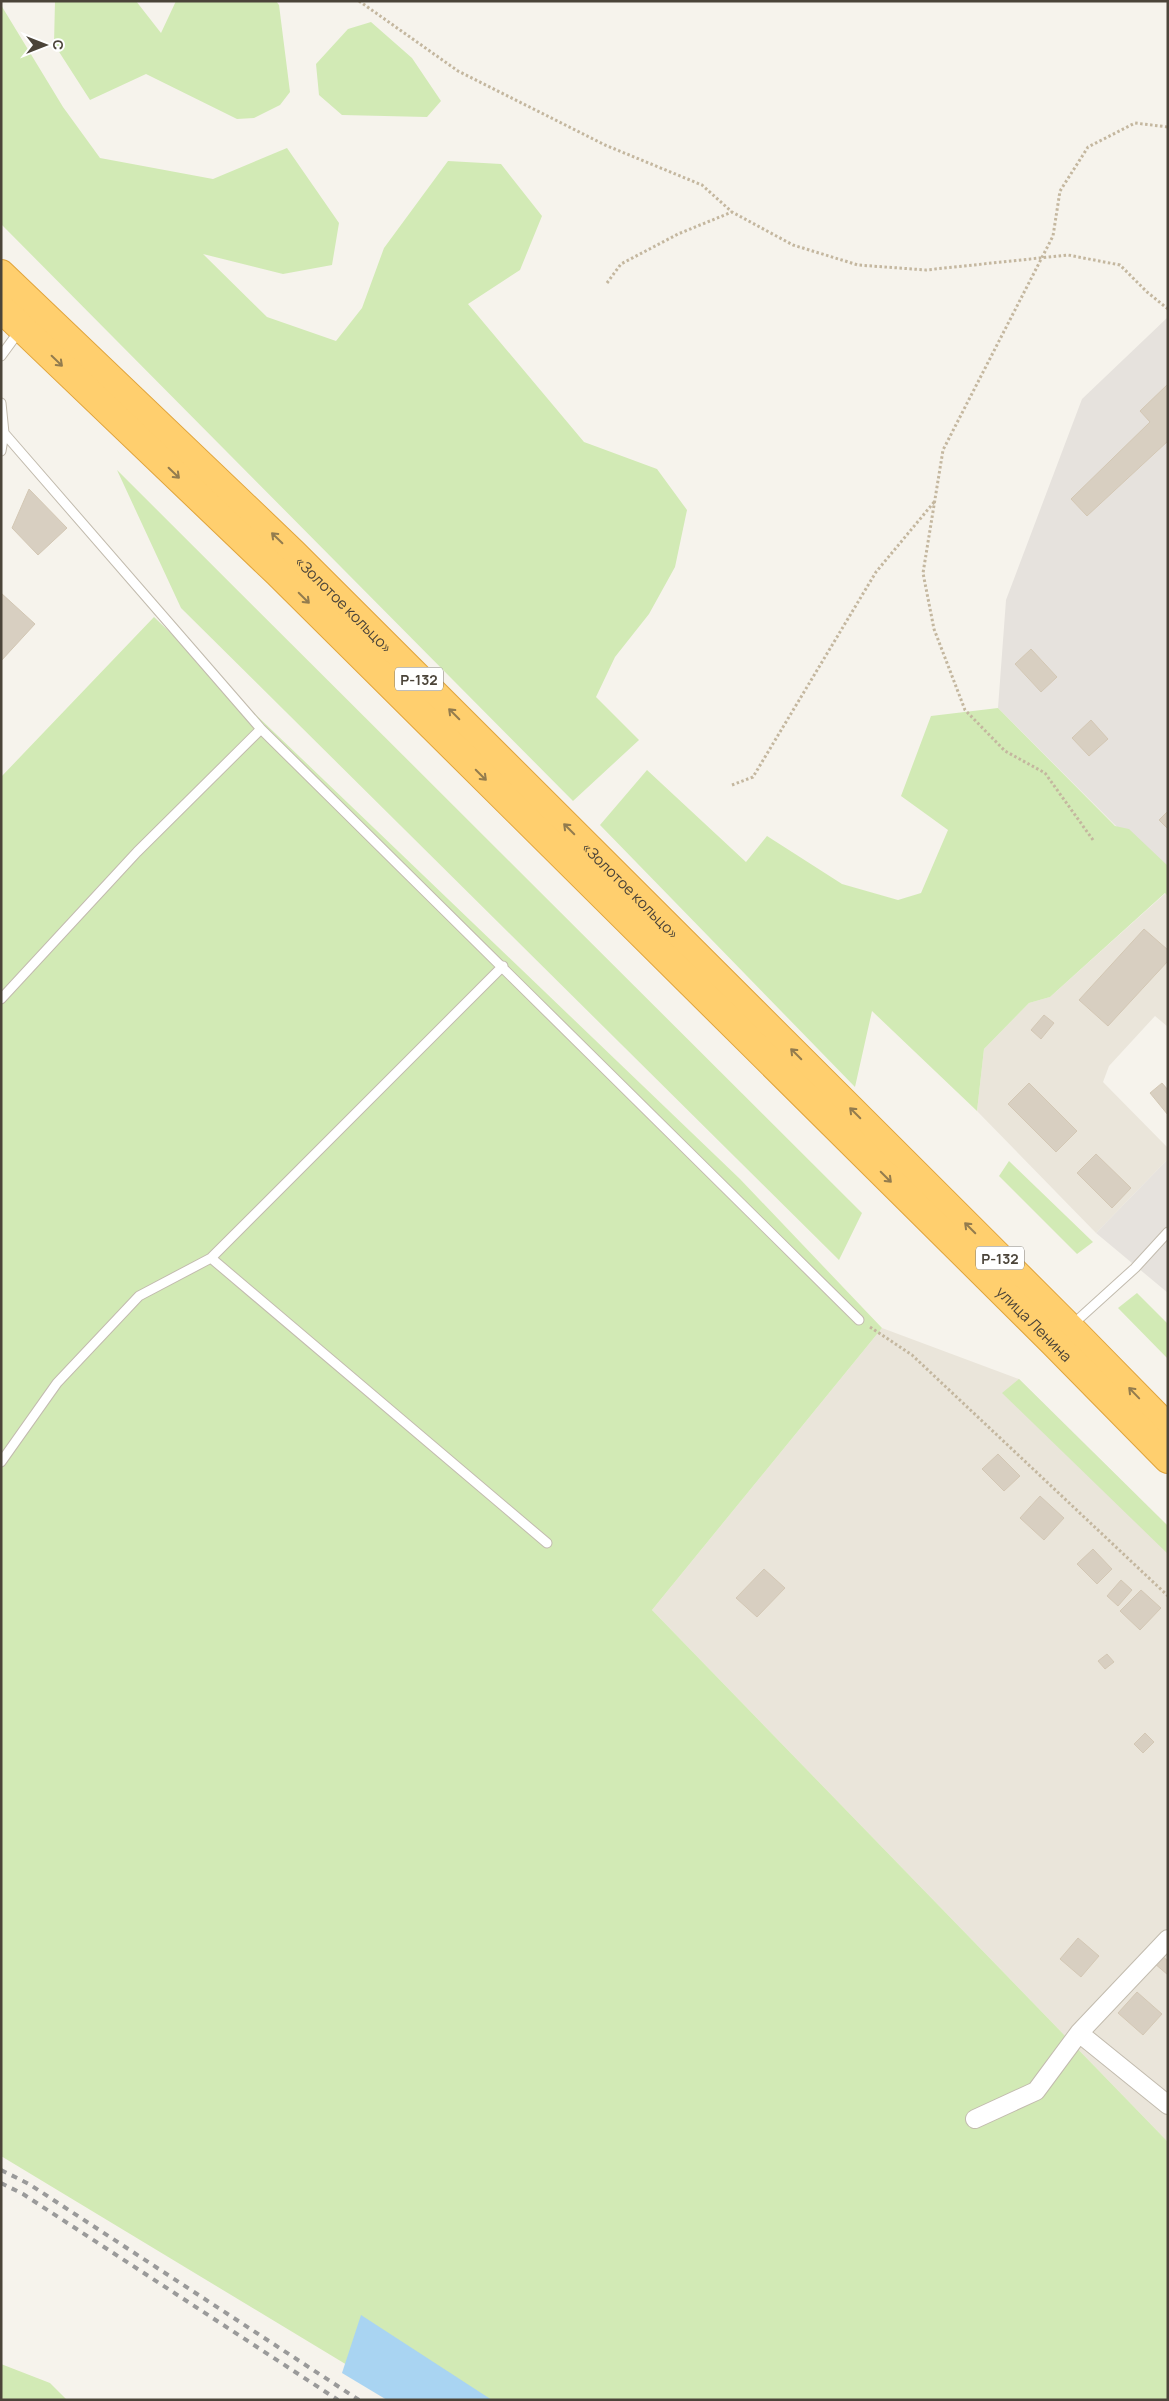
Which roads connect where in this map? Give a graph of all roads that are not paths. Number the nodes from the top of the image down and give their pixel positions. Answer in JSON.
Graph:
{"nodes":[{"id":1,"x":1,"y":274,"type":"edge"},
{"id":2,"x":1,"y":308,"type":"edge"},
{"id":3,"x":21,"y":327,"type":"junction"},
{"id":4,"x":1,"y":356,"type":"edge"},
{"id":5,"x":1,"y":403,"type":"edge"},
{"id":6,"x":4,"y":433,"type":"junction"},
{"id":7,"x":1,"y":451,"type":"edge"},
{"id":8,"x":261,"y":729,"type":"junction"},
{"id":9,"x":503,"y":966,"type":"junction"},
{"id":10,"x":1,"y":999,"type":"edge"},
{"id":11,"x":822,"y":1097,"type":"junction"},
{"id":12,"x":1168,"y":1232,"type":"edge"},
{"id":13,"x":211,"y":1258,"type":"junction"},
{"id":14,"x":859,"y":1320,"type":"road end"},
{"id":15,"x":1070,"y":1327,"type":"junction"},
{"id":16,"x":1168,"y":1428,"type":"edge"},
{"id":17,"x":1168,"y":1460,"type":"edge"},
{"id":18,"x":1,"y":1462,"type":"edge"},
{"id":19,"x":547,"y":1543,"type":"dead end"},
{"id":20,"x":1168,"y":1939,"type":"edge"},
{"id":21,"x":1079,"y":2033,"type":"junction"},
{"id":22,"x":1168,"y":2105,"type":"edge"},
{"id":23,"x":974,"y":2119,"type":"dead end"}],
"edges":[{"from":11,"to":1,"type":"highway","name":"«Золотое кольцо»","number":"Р-132","one_way":true},
{"from":2,"to":3,"type":"highway","name":"«Золотое кольцо»","number":"Р-132"},
{"from":3,"to":4,"type":"lane"},
{"from":3,"to":11,"type":"highway","name":"«Золотое кольцо»","number":"Р-132","one_way":true},
{"from":5,"to":6,"type":"lane"},
{"from":6,"to":7,"type":"lane"},
{"from":6,"to":8,"type":"lane"},
{"from":8,"to":9,"type":"lane"},
{"from":8,"to":10,"type":"lane"},
{"from":9,"to":13,"type":"lane"},
{"from":9,"to":14,"type":"lane"},
{"from":15,"to":11,"type":"highway","name":"улица Ленина","number":"Р-132","one_way":true},
{"from":11,"to":17,"type":"highway","name":"улица Ленина","number":"Р-132","one_way":true},
{"from":12,"to":15,"type":"lane"},
{"from":13,"to":18,"type":"lane"},
{"from":13,"to":19,"type":"lane"},
{"from":16,"to":15,"type":"highway","name":"улица Ленина","number":"Р-132","one_way":true},
{"from":20,"to":21,"type":"street"},
{"from":21,"to":22,"type":"street"},
{"from":21,"to":23,"type":"street"}]}
